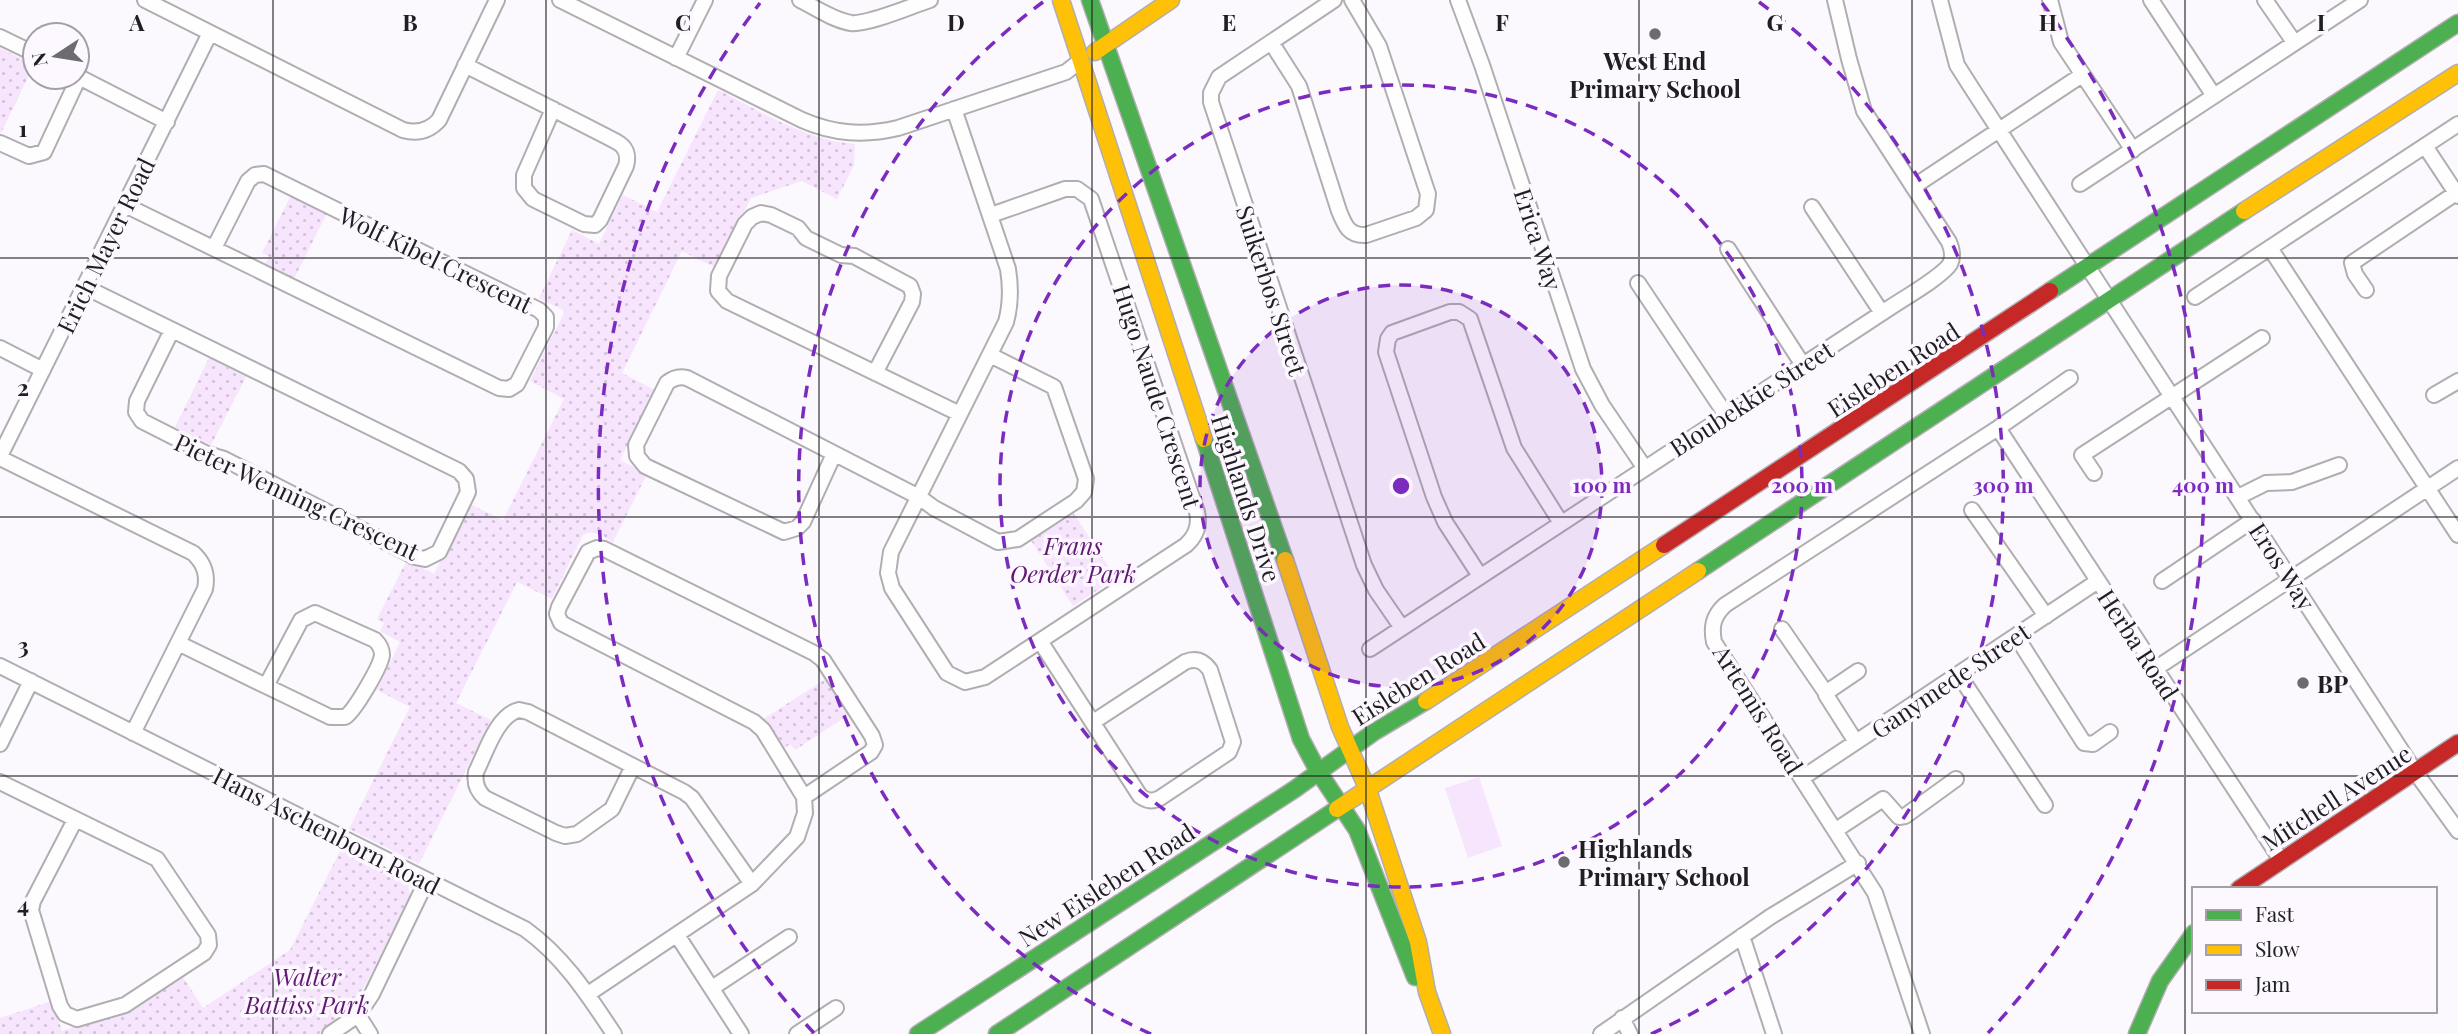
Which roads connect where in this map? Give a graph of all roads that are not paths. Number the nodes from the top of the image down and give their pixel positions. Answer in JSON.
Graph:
{"nodes":[{"id":1,"x":145,"y":0,"type":"edge"},
{"id":2,"x":497,"y":0,"type":"edge"},
{"id":3,"x":560,"y":0,"type":"edge"},
{"id":4,"x":705,"y":0,"type":"edge"},
{"id":5,"x":800,"y":0,"type":"edge"},
{"id":6,"x":930,"y":0,"type":"edge"},
{"id":7,"x":1060,"y":0,"type":"edge"},
{"id":8,"x":1090,"y":0,"type":"edge"},
{"id":9,"x":1171,"y":0,"type":"edge"},
{"id":10,"x":1335,"y":0,"type":"edge"},
{"id":11,"x":1352,"y":0,"type":"edge"},
{"id":12,"x":1458,"y":0,"type":"edge"},
{"id":13,"x":1835,"y":0,"type":"edge"},
{"id":14,"x":1940,"y":0,"type":"edge"},
{"id":15,"x":2050,"y":0,"type":"edge"},
{"id":16,"x":2151,"y":0,"type":"edge"},
{"id":17,"x":2265,"y":0,"type":"edge"},
{"id":18,"x":2360,"y":0,"type":"edge"},
{"id":19,"x":817,"y":4,"type":"edge"},
{"id":20,"x":2458,"y":23,"type":"edge"},
{"id":21,"x":210,"y":33,"type":"junction"},
{"id":22,"x":0,"y":37,"type":"edge"},
{"id":23,"x":1271,"y":42,"type":"junction"},
{"id":24,"x":2294,"y":42,"type":"junction"},
{"id":25,"x":1105,"y":46,"type":"junction"},
{"id":26,"x":21,"y":47,"type":"edge"},
{"id":27,"x":676,"y":58,"type":"junction"},
{"id":28,"x":1080,"y":61,"type":"junction"},
{"id":29,"x":465,"y":65,"type":"junction"},
{"id":30,"x":2458,"y":73,"type":"edge"},
{"id":31,"x":2082,"y":75,"type":"junction"},
{"id":32,"x":91,"y":83,"type":"edge"},
{"id":33,"x":71,"y":91,"type":"edge"},
{"id":34,"x":2214,"y":96,"type":"junction"},
{"id":35,"x":553,"y":109,"type":"junction"},
{"id":36,"x":954,"y":109,"type":"junction"},
{"id":37,"x":167,"y":122,"type":"junction"},
{"id":38,"x":2458,"y":124,"type":"edge"},
{"id":39,"x":1999,"y":131,"type":"junction"},
{"id":40,"x":0,"y":143,"type":"edge"},
{"id":41,"x":2425,"y":146,"type":"junction"},
{"id":42,"x":2133,"y":149,"type":"junction"},
{"id":43,"x":2080,"y":184,"type":"dead end"},
{"id":44,"x":1913,"y":187,"type":"junction"},
{"id":45,"x":2457,"y":195,"type":"edge"},
{"id":46,"x":125,"y":205,"type":"junction"},
{"id":47,"x":1812,"y":207,"type":"dead end"},
{"id":48,"x":990,"y":215,"type":"junction"},
{"id":49,"x":214,"y":248,"type":"junction"},
{"id":50,"x":1728,"y":248,"type":"dead end"},
{"id":51,"x":2270,"y":248,"type":"junction"},
{"id":52,"x":2088,"y":266,"type":"junction"},
{"id":53,"x":1638,"y":283,"type":"dead end"},
{"id":54,"x":85,"y":287,"type":"junction"},
{"id":55,"x":2366,"y":290,"type":"dead end"},
{"id":56,"x":2195,"y":297,"type":"dead end"},
{"id":57,"x":2109,"y":301,"type":"junction"},
{"id":58,"x":1881,"y":313,"type":"junction"},
{"id":59,"x":172,"y":330,"type":"junction"},
{"id":60,"x":2262,"y":338,"type":"dead end"},
{"id":61,"x":0,"y":348,"type":"edge"},
{"id":62,"x":990,"y":355,"type":"junction"},
{"id":63,"x":1804,"y":365,"type":"junction"},
{"id":64,"x":43,"y":370,"type":"junction"},
{"id":65,"x":875,"y":373,"type":"junction"},
{"id":66,"x":2070,"y":378,"type":"dead end"},
{"id":67,"x":2458,"y":381,"type":"edge"},
{"id":68,"x":2434,"y":396,"type":"dead end"},
{"id":69,"x":2172,"y":398,"type":"junction"},
{"id":70,"x":960,"y":414,"type":"junction"},
{"id":71,"x":1726,"y":415,"type":"junction"},
{"id":72,"x":1998,"y":428,"type":"junction"},
{"id":73,"x":834,"y":454,"type":"junction"},
{"id":74,"x":0,"y":457,"type":"edge"},
{"id":75,"x":2339,"y":465,"type":"dead end"},
{"id":76,"x":1644,"y":467,"type":"junction"},
{"id":77,"x":2458,"y":468,"type":"edge"},
{"id":78,"x":2094,"y":473,"type":"dead end"},
{"id":79,"x":2428,"y":488,"type":"junction"},
{"id":80,"x":919,"y":497,"type":"junction"},
{"id":81,"x":2238,"y":497,"type":"junction"},
{"id":82,"x":1972,"y":510,"type":"dead end"},
{"id":83,"x":2253,"y":520,"type":"junction"},
{"id":84,"x":1561,"y":523,"type":"junction"},
{"id":85,"x":2458,"y":535,"type":"edge"},
{"id":86,"x":1480,"y":576,"type":"junction"},
{"id":87,"x":2290,"y":578,"type":"junction"},
{"id":88,"x":2098,"y":581,"type":"junction"},
{"id":89,"x":2162,"y":581,"type":"dead end"},
{"id":90,"x":2046,"y":616,"type":"junction"},
{"id":91,"x":1402,"y":628,"type":"junction"},
{"id":92,"x":1782,"y":629,"type":"dead end"},
{"id":93,"x":2016,"y":636,"type":"junction"},
{"id":94,"x":1040,"y":641,"type":"junction"},
{"id":95,"x":178,"y":643,"type":"junction"},
{"id":96,"x":1370,"y":649,"type":"dead end"},
{"id":97,"x":2,"y":662,"type":"edge"},
{"id":98,"x":2155,"y":669,"type":"junction"},
{"id":99,"x":1858,"y":671,"type":"dead end"},
{"id":100,"x":1959,"y":674,"type":"junction"},
{"id":101,"x":31,"y":681,"type":"junction"},
{"id":102,"x":266,"y":686,"type":"junction"},
{"id":103,"x":1826,"y":693,"type":"junction"},
{"id":104,"x":1093,"y":722,"type":"junction"},
{"id":105,"x":2110,"y":732,"type":"dead end"},
{"id":106,"x":133,"y":733,"type":"junction"},
{"id":107,"x":1856,"y":743,"type":"junction"},
{"id":108,"x":2458,"y":743,"type":"edge"},
{"id":109,"x":0,"y":744,"type":"edge"},
{"id":110,"x":1350,"y":748,"type":"junction"},
{"id":111,"x":633,"y":766,"type":"junction"},
{"id":112,"x":1318,"y":771,"type":"junction"},
{"id":113,"x":2416,"y":773,"type":"junction"},
{"id":114,"x":1802,"y":778,"type":"junction"},
{"id":115,"x":1956,"y":779,"type":"dead end"},
{"id":116,"x":0,"y":782,"type":"edge"},
{"id":117,"x":1368,"y":790,"type":"junction"},
{"id":118,"x":804,"y":797,"type":"junction"},
{"id":119,"x":2045,"y":804,"type":"dead end"},
{"id":120,"x":1343,"y":807,"type":"junction"},
{"id":121,"x":75,"y":820,"type":"junction"},
{"id":122,"x":1836,"y":830,"type":"junction"},
{"id":123,"x":2458,"y":831,"type":"edge"},
{"id":124,"x":2281,"y":860,"type":"junction"},
{"id":125,"x":1858,"y":863,"type":"junction"},
{"id":126,"x":427,"y":880,"type":"junction"},
{"id":127,"x":751,"y":884,"type":"junction"},
{"id":128,"x":2242,"y":887,"type":"edge"},
{"id":129,"x":677,"y":935,"type":"junction"},
{"id":130,"x":1742,"y":936,"type":"junction"},
{"id":131,"x":2192,"y":936,"type":"edge"},
{"id":132,"x":789,"y":937,"type":"dead end"},
{"id":133,"x":712,"y":988,"type":"junction"},
{"id":134,"x":1427,"y":992,"type":"junction"},
{"id":135,"x":588,"y":995,"type":"junction"},
{"id":136,"x":835,"y":1008,"type":"dead end"},
{"id":137,"x":358,"y":1015,"type":"junction"},
{"id":138,"x":1622,"y":1018,"type":"junction"},
{"id":139,"x":330,"y":1034,"type":"edge"},
{"id":140,"x":370,"y":1034,"type":"edge"},
{"id":141,"x":614,"y":1034,"type":"edge"},
{"id":142,"x":741,"y":1034,"type":"edge"},
{"id":143,"x":797,"y":1034,"type":"edge"},
{"id":144,"x":918,"y":1034,"type":"edge"},
{"id":145,"x":997,"y":1034,"type":"edge"},
{"id":146,"x":1442,"y":1034,"type":"edge"},
{"id":147,"x":1601,"y":1034,"type":"edge"},
{"id":148,"x":1630,"y":1034,"type":"edge"},
{"id":149,"x":1774,"y":1034,"type":"edge"},
{"id":150,"x":1922,"y":1034,"type":"edge"},
{"id":151,"x":2137,"y":1034,"type":"edge"}],
"edges":[{"from":1,"to":21,"type":"street"},
{"from":2,"to":29,"type":"street"},
{"from":3,"to":27,"type":"street"},
{"from":4,"to":27,"type":"street"},
{"from":5,"to":19,"type":"street"},
{"from":6,"to":19,"type":"street"},
{"from":7,"to":28,"type":"main road","name":"Highlands Drive"},
{"from":8,"to":25,"type":"main road","name":"Highlands Drive"},
{"from":9,"to":25,"type":"main road"},
{"from":10,"to":23,"type":"street","name":"Suikerbos Street"},
{"from":11,"to":23,"type":"street"},
{"from":12,"to":76,"type":"street","name":"Erica Way"},
{"from":13,"to":44,"type":"street"},
{"from":14,"to":39,"type":"street","name":"Eros Way"},
{"from":15,"to":31,"type":"street"},
{"from":16,"to":34,"type":"street"},
{"from":17,"to":24,"type":"street"},
{"from":18,"to":24,"type":"street"},
{"from":20,"to":52,"type":"main road","name":"Eisleben Road"},
{"from":21,"to":29,"type":"street"},
{"from":21,"to":37,"type":"street","name":"Erich Mayer Road"},
{"from":22,"to":26,"type":"street"},
{"from":23,"to":91,"type":"street","name":"Suikerbos Street"},
{"from":24,"to":34,"type":"street"},
{"from":25,"to":28,"type":"main road"},
{"from":25,"to":110,"type":"main road","name":"Highlands Drive"},
{"from":27,"to":36,"type":"street"},
{"from":28,"to":36,"type":"street"},
{"from":28,"to":112,"type":"main road","name":"Highlands Drive"},
{"from":29,"to":35,"type":"street"},
{"from":30,"to":57,"type":"main road"},
{"from":31,"to":39,"type":"street"},
{"from":31,"to":42,"type":"street"},
{"from":32,"to":37,"type":"street"},
{"from":33,"to":40,"type":"street"},
{"from":34,"to":42,"type":"street"},
{"from":35,"to":35,"type":"street"},
{"from":36,"to":48,"type":"street","name":"Hugo Naude Crescent"},
{"from":37,"to":46,"type":"street","name":"Erich Mayer Road"},
{"from":38,"to":41,"type":"street"},
{"from":39,"to":44,"type":"street"},
{"from":39,"to":52,"type":"street","name":"Eros Way"},
{"from":41,"to":45,"type":"street"},
{"from":41,"to":51,"type":"street"},
{"from":42,"to":43,"type":"street"},
{"from":44,"to":58,"type":"street","name":"Bloubekkie Street"},
{"from":45,"to":55,"type":"street"},
{"from":46,"to":49,"type":"street","name":"Wolf Kibel Crescent"},
{"from":46,"to":54,"type":"street","name":"Erich Mayer Road"},
{"from":47,"to":58,"type":"street"},
{"from":48,"to":62,"type":"street","name":"Hugo Naude Crescent"},
{"from":48,"to":94,"type":"street","name":"Hugo Naude Crescent"},
{"from":49,"to":49,"type":"street","name":"Wolf Kibel Crescent"},
{"from":50,"to":63,"type":"street"},
{"from":51,"to":56,"type":"street"},
{"from":51,"to":79,"type":"street"},
{"from":52,"to":57,"type":"street","name":"Eros Way"},
{"from":52,"to":110,"type":"main road","name":"Eisleben Road"},
{"from":53,"to":71,"type":"street"},
{"from":54,"to":59,"type":"street","name":"Pieter Wenning Crescent"},
{"from":54,"to":64,"type":"street","name":"Erich Mayer Road"},
{"from":57,"to":69,"type":"street","name":"Eros Way"},
{"from":57,"to":117,"type":"main road"},
{"from":58,"to":63,"type":"street","name":"Bloubekkie Street"},
{"from":59,"to":59,"type":"street","name":"Pieter Wenning Crescent"},
{"from":60,"to":69,"type":"street"},
{"from":61,"to":64,"type":"street"},
{"from":62,"to":70,"type":"street","name":"Hugo Naude Crescent"},
{"from":62,"to":80,"type":"street"},
{"from":63,"to":71,"type":"street","name":"Bloubekkie Street"},
{"from":64,"to":74,"type":"street","name":"Erich Mayer Road"},
{"from":65,"to":65,"type":"street"},
{"from":65,"to":70,"type":"street"},
{"from":66,"to":72,"type":"street","name":"Artemis Road"},
{"from":67,"to":68,"type":"street"},
{"from":69,"to":78,"type":"street"},
{"from":69,"to":81,"type":"street","name":"Eros Way"},
{"from":70,"to":80,"type":"street","name":"Hugo Naude Crescent"},
{"from":71,"to":76,"type":"street","name":"Bloubekkie Street"},
{"from":72,"to":88,"type":"street","name":"Herba Road"},
{"from":72,"to":114,"type":"street","name":"Artemis Road"},
{"from":73,"to":73,"type":"street"},
{"from":73,"to":80,"type":"street"},
{"from":74,"to":95,"type":"street"},
{"from":75,"to":81,"type":"street"},
{"from":76,"to":84,"type":"street","name":"Bloubekkie Street"},
{"from":77,"to":79,"type":"street"},
{"from":79,"to":85,"type":"street"},
{"from":79,"to":87,"type":"street"},
{"from":80,"to":94,"type":"street","name":"Hugo Naude Crescent"},
{"from":81,"to":83,"type":"street","name":"Eros Way"},
{"from":82,"to":90,"type":"street"},
{"from":83,"to":87,"type":"street","name":"Eros Way"},
{"from":83,"to":89,"type":"street"},
{"from":84,"to":86,"type":"street","name":"Bloubekkie Street"},
{"from":84,"to":86,"type":"street"},
{"from":86,"to":91,"type":"street","name":"Bloubekkie Street"},
{"from":87,"to":98,"type":"street"},
{"from":87,"to":113,"type":"street","name":"Eros Way"},
{"from":88,"to":90,"type":"street","name":"Ganymede Street"},
{"from":88,"to":98,"type":"street","name":"Herba Road"},
{"from":90,"to":93,"type":"street","name":"Ganymede Street"},
{"from":91,"to":96,"type":"street","name":"Bloubekkie Street"},
{"from":92,"to":103,"type":"street"},
{"from":93,"to":100,"type":"street","name":"Ganymede Street"},
{"from":93,"to":105,"type":"street"},
{"from":94,"to":104,"type":"street"},
{"from":95,"to":102,"type":"street"},
{"from":95,"to":106,"type":"street"},
{"from":97,"to":101,"type":"street","name":"Hans Aschenborn Road"},
{"from":98,"to":124,"type":"street","name":"Herba Road"},
{"from":99,"to":103,"type":"street"},
{"from":100,"to":107,"type":"street","name":"Ganymede Street"},
{"from":100,"to":119,"type":"street"},
{"from":101,"to":106,"type":"street","name":"Hans Aschenborn Road"},
{"from":101,"to":109,"type":"street"},
{"from":102,"to":102,"type":"street"},
{"from":103,"to":107,"type":"street"},
{"from":104,"to":104,"type":"street"},
{"from":106,"to":126,"type":"street","name":"Hans Aschenborn Road"},
{"from":107,"to":114,"type":"street","name":"Ganymede Street"},
{"from":108,"to":113,"type":"main road","name":"Mitchell Avenue"},
{"from":110,"to":112,"type":"main road","name":"Eisleben Road"},
{"from":110,"to":117,"type":"main road","name":"Highlands Drive"},
{"from":111,"to":111,"type":"street"},
{"from":111,"to":127,"type":"street"},
{"from":112,"to":120,"type":"main road","name":"Highlands Drive"},
{"from":112,"to":144,"type":"main road","name":"New Eisleben Road"},
{"from":113,"to":123,"type":"street","name":"Eros Way"},
{"from":113,"to":124,"type":"main road","name":"Mitchell Avenue"},
{"from":114,"to":122,"type":"street","name":"Artemis Road"},
{"from":115,"to":122,"type":"street"},
{"from":116,"to":121,"type":"street"},
{"from":117,"to":120,"type":"main road"},
{"from":117,"to":134,"type":"main road","name":"Highlands Drive"},
{"from":118,"to":118,"type":"street"},
{"from":118,"to":127,"type":"street"},
{"from":120,"to":134,"type":"main road","name":"Highlands Drive"},
{"from":120,"to":145,"type":"main road"},
{"from":121,"to":121,"type":"street"},
{"from":122,"to":125,"type":"street","name":"Artemis Road"},
{"from":124,"to":128,"type":"main road","name":"Mitchell Avenue"},
{"from":125,"to":130,"type":"street"},
{"from":125,"to":150,"type":"street","name":"Artemis Road"},
{"from":126,"to":135,"type":"street","name":"Hans Aschenborn Road"},
{"from":126,"to":137,"type":"street"},
{"from":127,"to":129,"type":"street"},
{"from":129,"to":133,"type":"street"},
{"from":129,"to":135,"type":"street"},
{"from":130,"to":138,"type":"street"},
{"from":130,"to":149,"type":"street"},
{"from":131,"to":151,"type":"main road"},
{"from":132,"to":133,"type":"street"},
{"from":133,"to":142,"type":"street"},
{"from":134,"to":146,"type":"main road","name":"Highlands Drive"},
{"from":135,"to":141,"type":"street","name":"Hans Aschenborn Road"},
{"from":136,"to":143,"type":"street"},
{"from":137,"to":139,"type":"street"},
{"from":137,"to":140,"type":"street"},
{"from":138,"to":147,"type":"street"},
{"from":138,"to":148,"type":"street"}]}
